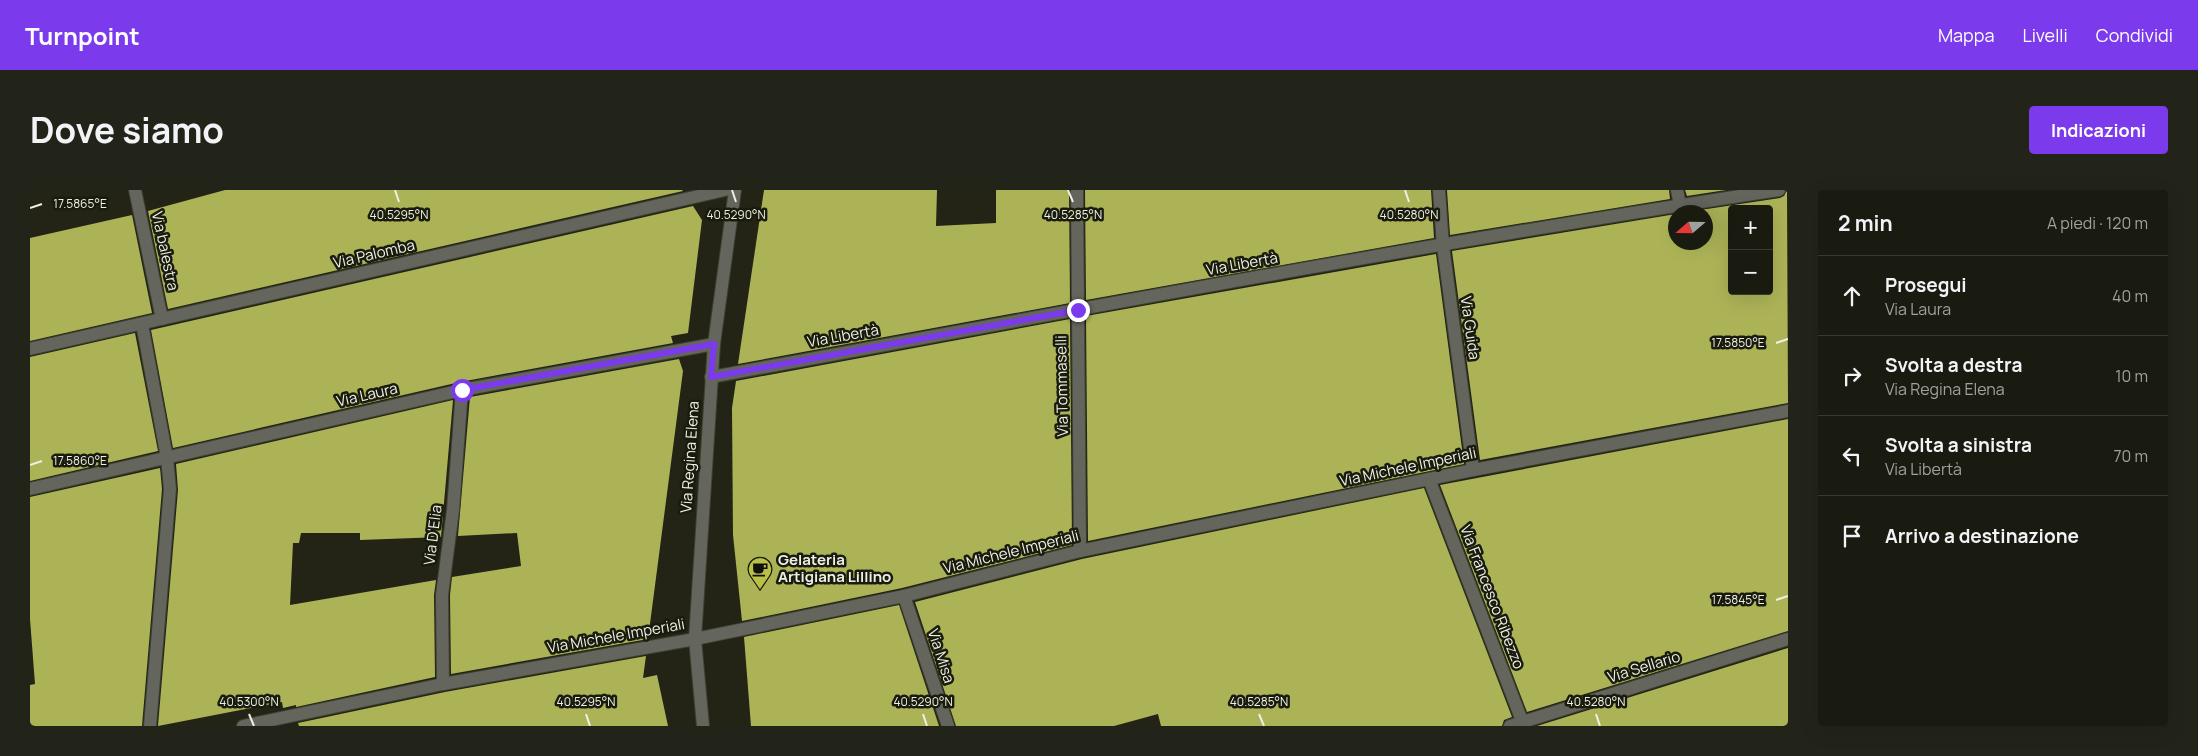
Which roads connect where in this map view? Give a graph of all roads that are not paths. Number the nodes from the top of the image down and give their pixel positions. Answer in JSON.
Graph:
{"nodes":[{"id":1,"x":135,"y":190,"type":"edge"},
{"id":2,"x":725,"y":190,"type":"edge"},
{"id":3,"x":735,"y":190,"type":"edge"},
{"id":4,"x":1076,"y":190,"type":"edge"},
{"id":5,"x":1439,"y":190,"type":"edge"},
{"id":6,"x":1678,"y":190,"type":"edge"},
{"id":7,"x":1779,"y":190,"type":"edge"},
{"id":8,"x":1680,"y":205,"type":"joint"},
{"id":9,"x":1668,"y":207,"type":"edge"},
{"id":10,"x":1443,"y":246,"type":"junction"},
{"id":11,"x":1078,"y":310,"type":"junction"},
{"id":12,"x":162,"y":319,"type":"junction"},
{"id":13,"x":142,"y":324,"type":"junction"},
{"id":14,"x":714,"y":344,"type":"junction"},
{"id":15,"x":30,"y":349,"type":"edge"},
{"id":16,"x":711,"y":377,"type":"junction"},
{"id":17,"x":462,"y":390,"type":"junction"},
{"id":18,"x":1788,"y":411,"type":"edge"},
{"id":19,"x":167,"y":458,"type":"junction"},
{"id":20,"x":1473,"y":470,"type":"junction"},
{"id":21,"x":1430,"y":479,"type":"junction"},
{"id":22,"x":30,"y":489,"type":"edge"},
{"id":23,"x":1080,"y":551,"type":"junction"},
{"id":24,"x":904,"y":596,"type":"junction"},
{"id":25,"x":695,"y":639,"type":"junction"},
{"id":26,"x":1788,"y":639,"type":"edge"},
{"id":27,"x":443,"y":684,"type":"junction"},
{"id":28,"x":1519,"y":725,"type":"edge"},
{"id":29,"x":150,"y":726,"type":"edge"},
{"id":30,"x":243,"y":726,"type":"edge"},
{"id":31,"x":704,"y":726,"type":"edge"},
{"id":32,"x":948,"y":726,"type":"edge"}],
"edges":[{"from":1,"to":12,"type":"street","name":"Via balestra"},
{"from":2,"to":12,"type":"street","name":"Via Palomba"},
{"from":3,"to":14,"type":"street","name":"Via Regina Elena"},
{"from":4,"to":11,"type":"street","name":"Via Tommaselli"},
{"from":5,"to":10,"type":"street","name":"Via Guida"},
{"from":6,"to":8,"type":"street"},
{"from":7,"to":8,"type":"street","name":"Via Libertà"},
{"from":9,"to":10,"type":"street","name":"Via Libertà"},
{"from":10,"to":11,"type":"street","name":"Via Libertà"},
{"from":10,"to":20,"type":"street","name":"Via Guida"},
{"from":11,"to":16,"type":"street","name":"Via Libertà"},
{"from":11,"to":23,"type":"street","name":"Via Tommaselli"},
{"from":12,"to":13,"type":"street","name":"Via Palomba"},
{"from":13,"to":15,"type":"street","name":"Via Palomba"},
{"from":13,"to":19,"type":"street"},
{"from":14,"to":16,"type":"street","name":"Via Regina Elena"},
{"from":14,"to":17,"type":"street","name":"Via Laura"},
{"from":16,"to":25,"type":"street","name":"Via Regina Elena"},
{"from":17,"to":19,"type":"street","name":"Via Laura"},
{"from":17,"to":27,"type":"street","name":"Via D'Elia"},
{"from":18,"to":20,"type":"street","name":"Via Michele Imperiali"},
{"from":19,"to":22,"type":"street","name":"Via Laura"},
{"from":19,"to":29,"type":"street"},
{"from":20,"to":21,"type":"street","name":"Via Michele Imperiali"},
{"from":21,"to":23,"type":"street","name":"Via Michele Imperiali"},
{"from":21,"to":28,"type":"street","name":"Via Francesco Ribezzo"},
{"from":23,"to":24,"type":"street","name":"Via Michele Imperiali"},
{"from":24,"to":25,"type":"street","name":"Via Michele Imperiali"},
{"from":24,"to":32,"type":"street","name":"Via Misa"},
{"from":25,"to":27,"type":"street","name":"Via Michele Imperiali"},
{"from":25,"to":31,"type":"street","name":"Via Regina Elena"},
{"from":26,"to":28,"type":"street","name":"Via Sellario"},
{"from":27,"to":30,"type":"street","name":"Via Michele Imperiali"}]}
